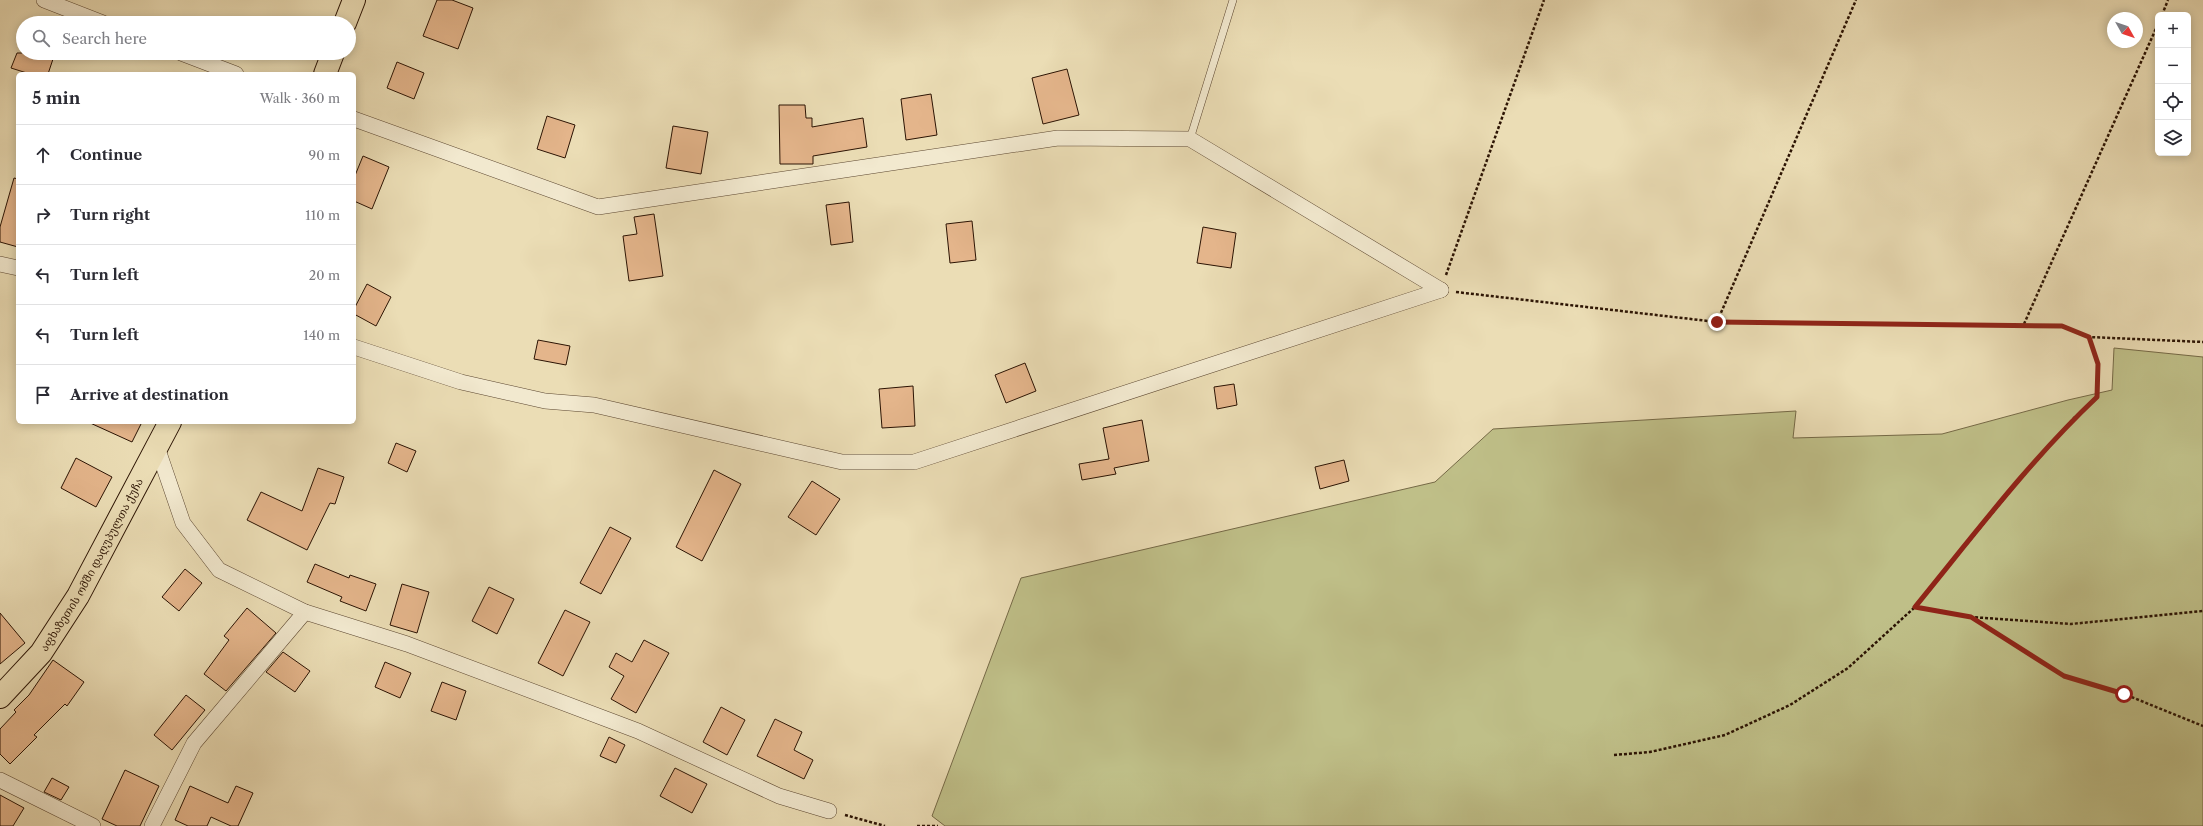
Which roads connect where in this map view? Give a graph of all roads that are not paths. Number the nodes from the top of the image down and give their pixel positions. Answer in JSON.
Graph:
{"nodes":[{"id":1,"x":44,"y":0,"type":"edge"},
{"id":2,"x":354,"y":0,"type":"edge"},
{"id":3,"x":1233,"y":0,"type":"edge"},
{"id":4,"x":85,"y":16,"type":"edge"},
{"id":5,"x":348,"y":16,"type":"edge"},
{"id":6,"x":199,"y":60,"type":"edge"},
{"id":7,"x":330,"y":60,"type":"edge"},
{"id":8,"x":231,"y":72,"type":"edge"},
{"id":9,"x":326,"y":72,"type":"edge"},
{"id":10,"x":356,"y":120,"type":"edge"},
{"id":11,"x":1190,"y":139,"type":"junction"},
{"id":12,"x":0,"y":264,"type":"edge"},
{"id":13,"x":16,"y":268,"type":"edge"},
{"id":14,"x":356,"y":348,"type":"edge"},
{"id":15,"x":169,"y":424,"type":"edge"},
{"id":16,"x":157,"y":447,"type":"junction"},
{"id":17,"x":305,"y":612,"type":"junction"},
{"id":18,"x":0,"y":697,"type":"edge"},
{"id":19,"x":0,"y":780,"type":"edge"},
{"id":20,"x":829,"y":811,"type":"road end"},
{"id":21,"x":92,"y":826,"type":"edge"},
{"id":22,"x":152,"y":826,"type":"edge"}],
"edges":[{"from":1,"to":4,"type":"street"},
{"from":2,"to":5,"type":"main road"},
{"from":3,"to":11,"type":"lane"},
{"from":6,"to":8,"type":"street"},
{"from":7,"to":9,"type":"main road"},
{"from":10,"to":11,"type":"street"},
{"from":11,"to":14,"type":"street"},
{"from":12,"to":13,"type":"street"},
{"from":15,"to":16,"type":"main road","name":"აფხაზეთის ომში დაღუპულთა ქუჩა"},
{"from":16,"to":17,"type":"street"},
{"from":16,"to":18,"type":"main road","name":"აფხაზეთის ომში დაღუპულთა ქუჩა"},
{"from":17,"to":20,"type":"street"},
{"from":17,"to":22,"type":"street"},
{"from":19,"to":21,"type":"street"}]}
